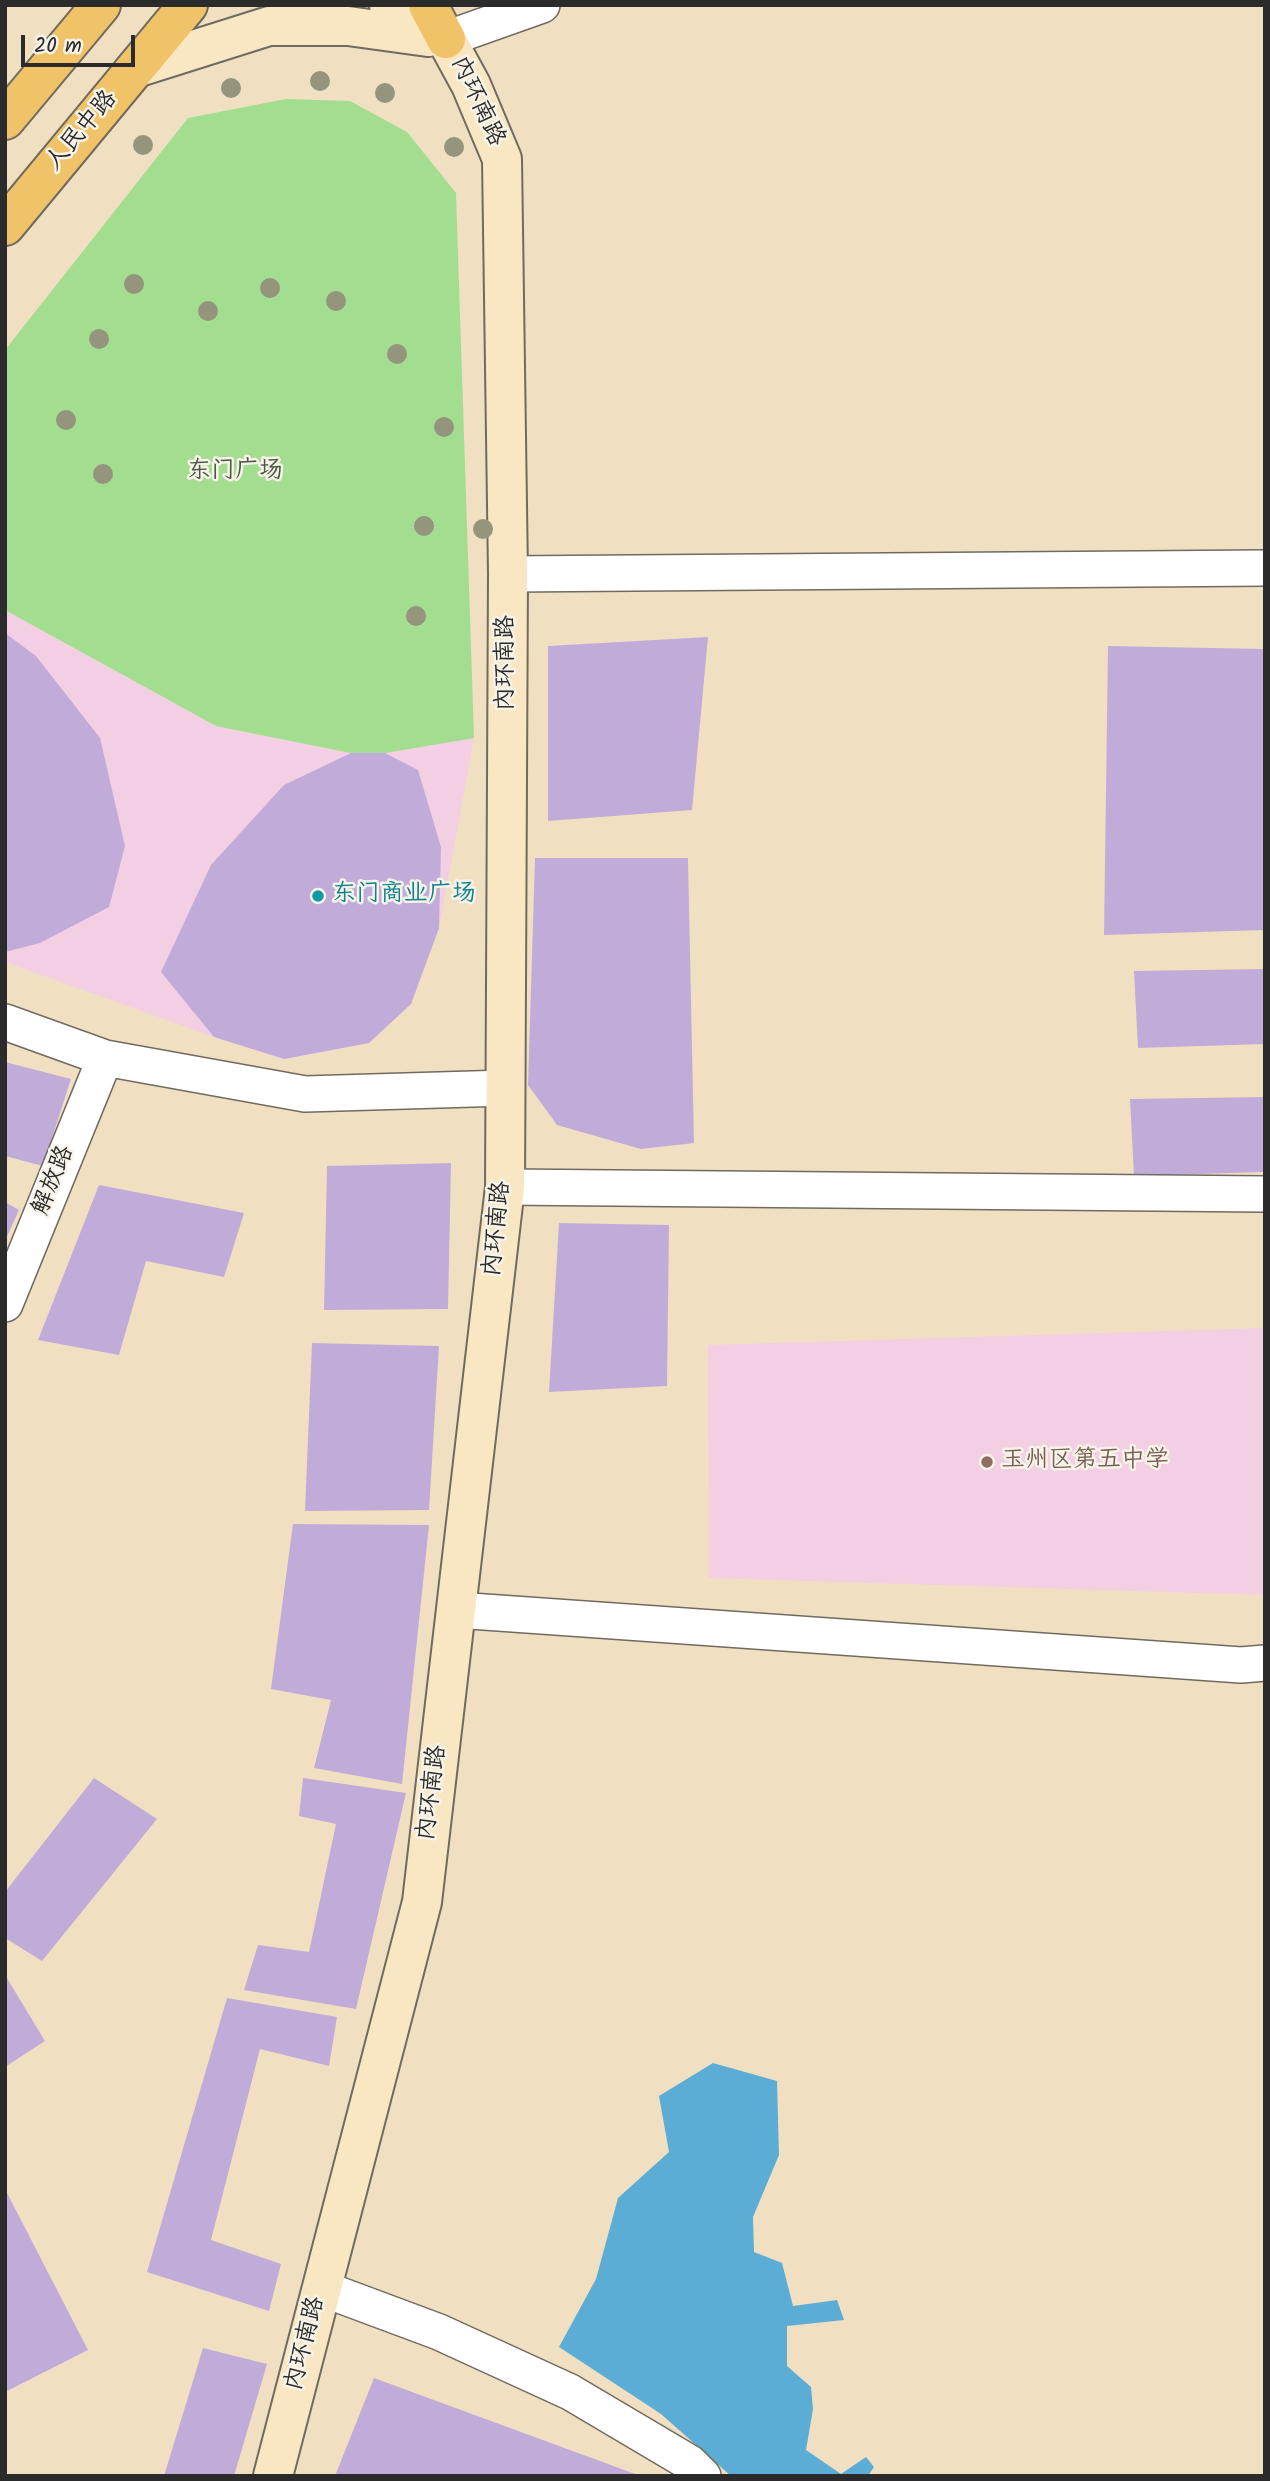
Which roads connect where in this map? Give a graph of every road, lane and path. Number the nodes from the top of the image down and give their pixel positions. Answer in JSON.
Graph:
{"nodes":[{"id":1,"x":101,"y":5,"type":"edge"},
{"id":2,"x":188,"y":5,"type":"edge"},
{"id":3,"x":389,"y":5,"type":"edge"},
{"id":4,"x":428,"y":5,"type":"edge"},
{"id":5,"x":542,"y":5,"type":"edge"},
{"id":6,"x":446,"y":39,"type":"junction"},
{"id":7,"x":136,"y":68,"type":"junction"},
{"id":8,"x":5,"y":120,"type":"edge"},
{"id":9,"x":5,"y":226,"type":"edge"},
{"id":10,"x":1265,"y":568,"type":"edge"},
{"id":11,"x":508,"y":574,"type":"junction"},
{"id":12,"x":5,"y":1022,"type":"edge"},
{"id":13,"x":105,"y":1058,"type":"junction"},
{"id":14,"x":506,"y":1088,"type":"junction"},
{"id":15,"x":505,"y":1186,"type":"junction"},
{"id":16,"x":1265,"y":1194,"type":"edge"},
{"id":17,"x":5,"y":1304,"type":"edge"},
{"id":18,"x":456,"y":1610,"type":"junction"},
{"id":19,"x":1265,"y":1663,"type":"edge"},
{"id":20,"x":321,"y":2288,"type":"junction"},
{"id":21,"x":273,"y":2476,"type":"edge"},
{"id":22,"x":703,"y":2476,"type":"edge"}],
"edges":[{"from":1,"to":8,"type":"main road"},
{"from":2,"to":7,"type":"main road","name":"人民中路"},
{"from":3,"to":6,"type":"main road","name":"内环南路"},
{"from":4,"to":6,"type":"main road"},
{"from":5,"to":6,"type":"street"},
{"from":6,"to":7,"type":"main road"},
{"from":6,"to":11,"type":"main road","name":"内环南路"},
{"from":7,"to":9,"type":"main road","name":"人民中路"},
{"from":10,"to":11,"type":"street"},
{"from":11,"to":14,"type":"main road","name":"内环南路"},
{"from":12,"to":13,"type":"street"},
{"from":13,"to":14,"type":"street"},
{"from":13,"to":17,"type":"street","name":"解放路"},
{"from":14,"to":15,"type":"main road","name":"内环南路"},
{"from":15,"to":16,"type":"street"},
{"from":15,"to":18,"type":"main road","name":"内环南路"},
{"from":18,"to":19,"type":"street"},
{"from":18,"to":20,"type":"main road","name":"内环南路"},
{"from":20,"to":21,"type":"main road","name":"内环南路"},
{"from":20,"to":22,"type":"street"}]}
